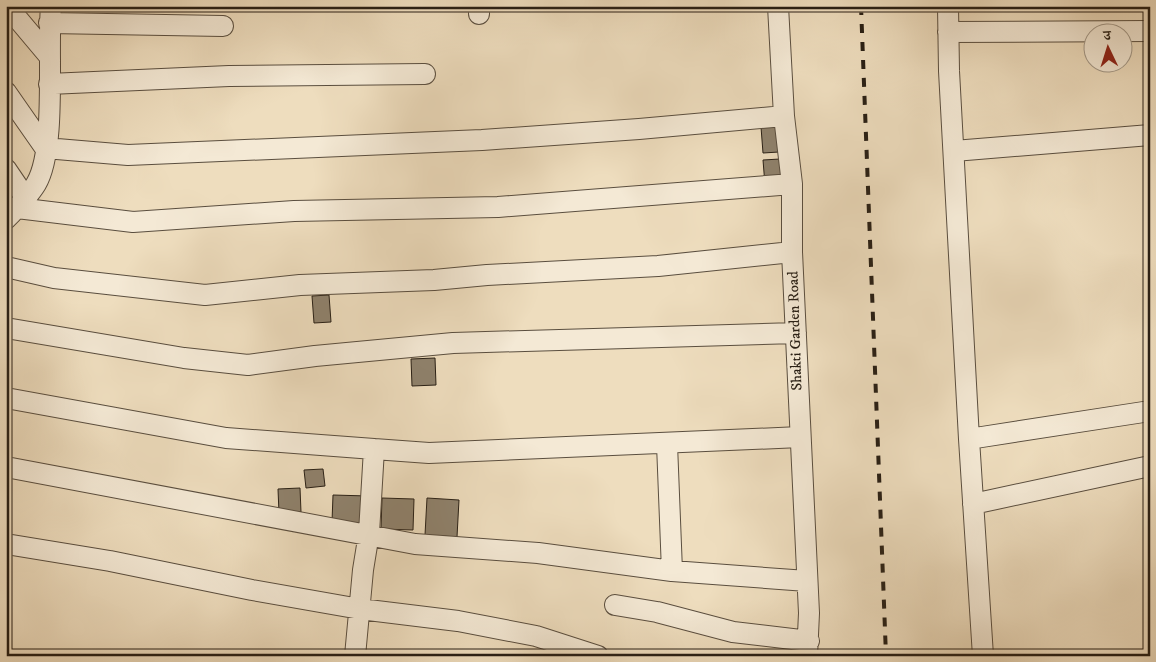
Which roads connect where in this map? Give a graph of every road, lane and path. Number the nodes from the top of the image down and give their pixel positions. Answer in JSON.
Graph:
{"nodes":[{"id":1,"x":7,"y":6,"type":"edge"},
{"id":2,"x":778,"y":6,"type":"edge"},
{"id":3,"x":948,"y":6,"type":"edge"},
{"id":4,"x":50,"y":15,"type":"edge"},
{"id":5,"x":223,"y":26,"type":"dead end"},
{"id":6,"x":1150,"y":31,"type":"edge"},
{"id":7,"x":948,"y":32,"type":"junction"},
{"id":8,"x":49,"y":56,"type":"junction"},
{"id":9,"x":425,"y":74,"type":"dead end"},
{"id":10,"x":49,"y":84,"type":"junction"},
{"id":11,"x":6,"y":92,"type":"edge"},
{"id":12,"x":784,"y":116,"type":"junction"},
{"id":13,"x":1150,"y":135,"type":"edge"},
{"id":14,"x":45,"y":148,"type":"junction"},
{"id":15,"x":954,"y":151,"type":"junction"},
{"id":16,"x":6,"y":169,"type":"edge"},
{"id":17,"x":792,"y":184,"type":"junction"},
{"id":18,"x":16,"y":208,"type":"edge"},
{"id":19,"x":792,"y":252,"type":"junction"},
{"id":20,"x":6,"y":267,"type":"edge"},
{"id":21,"x":6,"y":328,"type":"edge"},
{"id":22,"x":796,"y":333,"type":"junction"},
{"id":23,"x":6,"y":398,"type":"edge"},
{"id":24,"x":1150,"y":410,"type":"edge"},
{"id":25,"x":800,"y":437,"type":"junction"},
{"id":26,"x":969,"y":439,"type":"junction"},
{"id":27,"x":667,"y":444,"type":"junction"},
{"id":28,"x":374,"y":449,"type":"junction"},
{"id":29,"x":1150,"y":466,"type":"edge"},
{"id":30,"x":6,"y":467,"type":"edge"},
{"id":31,"x":973,"y":504,"type":"junction"},
{"id":32,"x":369,"y":533,"type":"junction"},
{"id":33,"x":6,"y":544,"type":"edge"},
{"id":34,"x":672,"y":571,"type":"junction"},
{"id":35,"x":807,"y":582,"type":"junction"},
{"id":36,"x":615,"y":605,"type":"dead end"},
{"id":37,"x":360,"y":609,"type":"junction"},
{"id":38,"x":808,"y":648,"type":"edge"},
{"id":39,"x":355,"y":656,"type":"edge"},
{"id":40,"x":598,"y":656,"type":"edge"},
{"id":41,"x":984,"y":656,"type":"edge"}],
"edges":[{"from":1,"to":8,"type":"street"},
{"from":2,"to":12,"type":"street","name":"Shakti Garden Road"},
{"from":3,"to":7,"type":"street"},
{"from":4,"to":5,"type":"street"},
{"from":4,"to":8,"type":"street"},
{"from":6,"to":7,"type":"street"},
{"from":7,"to":15,"type":"street"},
{"from":8,"to":10,"type":"street"},
{"from":9,"to":10,"type":"street"},
{"from":10,"to":14,"type":"street"},
{"from":11,"to":14,"type":"street"},
{"from":12,"to":14,"type":"street"},
{"from":12,"to":17,"type":"street","name":"Shakti Garden Road"},
{"from":13,"to":15,"type":"street"},
{"from":14,"to":18,"type":"street"},
{"from":15,"to":26,"type":"street"},
{"from":16,"to":18,"type":"street"},
{"from":17,"to":18,"type":"street"},
{"from":17,"to":19,"type":"street","name":"Shakti Garden Road"},
{"from":19,"to":20,"type":"street"},
{"from":19,"to":22,"type":"street","name":"Shakti Garden Road"},
{"from":21,"to":22,"type":"street"},
{"from":22,"to":25,"type":"street","name":"Shakti Garden Road"},
{"from":23,"to":28,"type":"street"},
{"from":24,"to":26,"type":"street"},
{"from":25,"to":27,"type":"street"},
{"from":25,"to":35,"type":"street","name":"Shakti Garden Road"},
{"from":26,"to":31,"type":"street"},
{"from":27,"to":28,"type":"street"},
{"from":27,"to":34,"type":"street"},
{"from":28,"to":32,"type":"street"},
{"from":29,"to":31,"type":"street"},
{"from":30,"to":32,"type":"street"},
{"from":31,"to":41,"type":"street"},
{"from":32,"to":34,"type":"street"},
{"from":32,"to":37,"type":"street"},
{"from":33,"to":37,"type":"street"},
{"from":34,"to":35,"type":"street"},
{"from":35,"to":38,"type":"street","name":"Shakti Garden Road"},
{"from":36,"to":38,"type":"street"},
{"from":37,"to":39,"type":"street"},
{"from":37,"to":40,"type":"street"}]}
